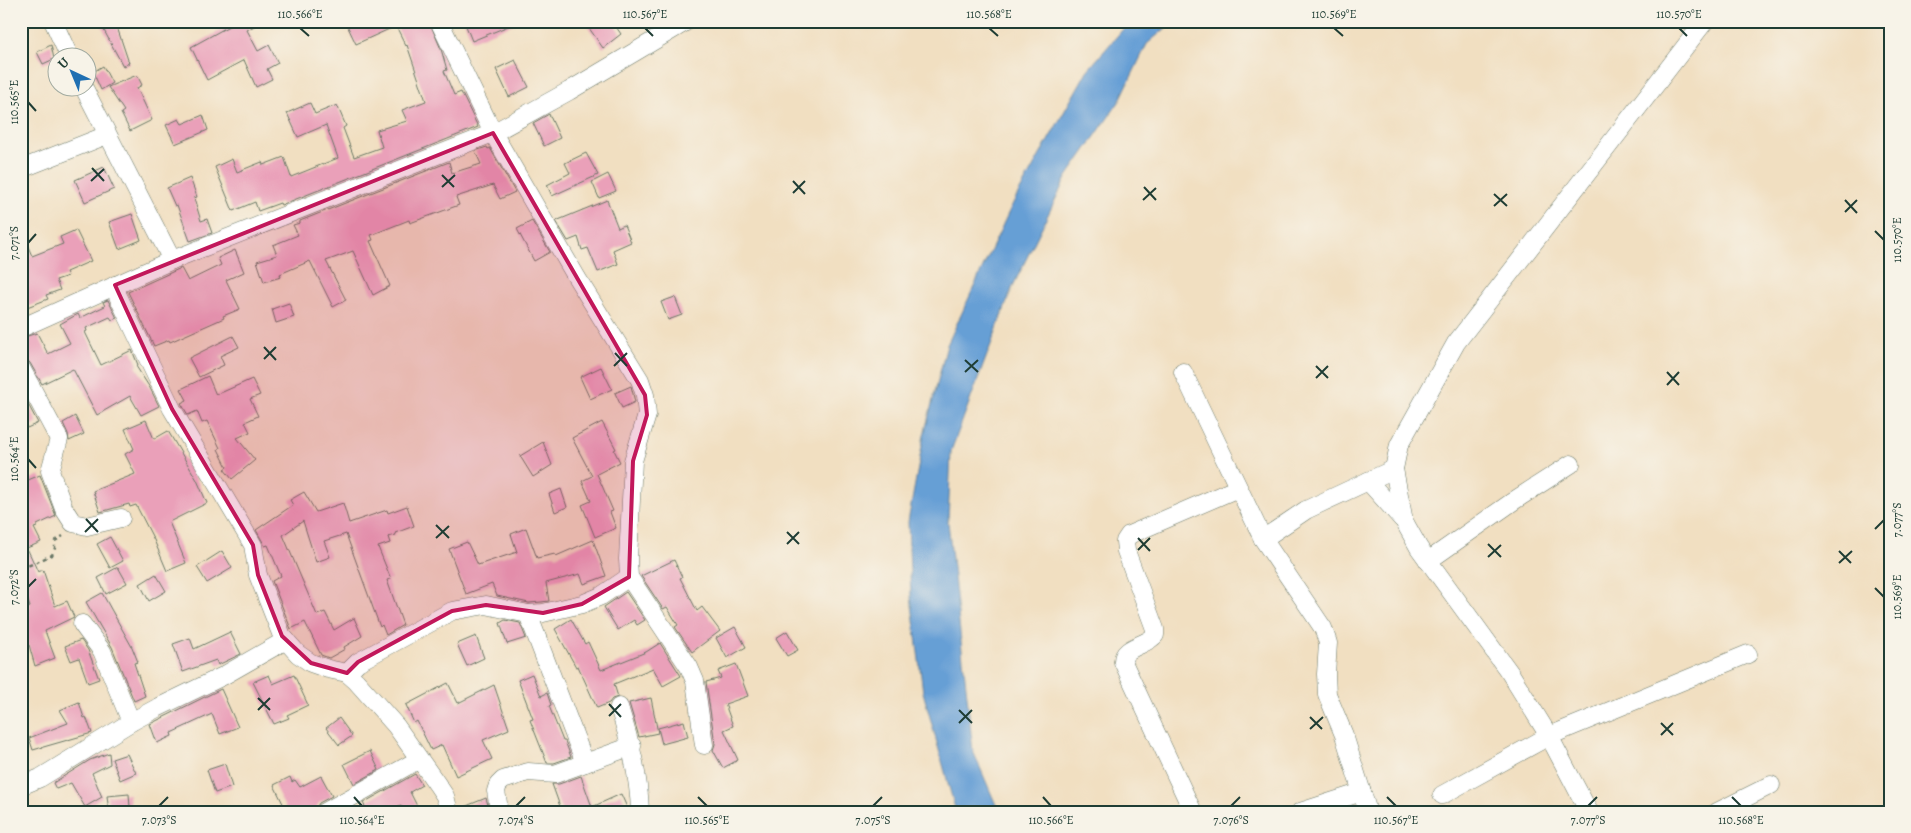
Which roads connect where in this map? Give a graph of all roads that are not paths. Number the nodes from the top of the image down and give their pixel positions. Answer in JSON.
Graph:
{"nodes":[{"id":1,"x":53,"y":21,"type":"edge"},
{"id":2,"x":439,"y":21,"type":"edge"},
{"id":3,"x":1705,"y":21,"type":"edge"},
{"id":4,"x":680,"y":23,"type":"edge"},
{"id":5,"x":65,"y":48,"type":"edge"},
{"id":6,"x":89,"y":98,"type":"edge"},
{"id":7,"x":493,"y":133,"type":"junction"},
{"id":8,"x":107,"y":135,"type":"junction"},
{"id":9,"x":21,"y":169,"type":"edge"},
{"id":10,"x":172,"y":260,"type":"junction"},
{"id":11,"x":115,"y":285,"type":"junction"},
{"id":12,"x":21,"y":328,"type":"edge"},
{"id":13,"x":21,"y":368,"type":"edge"},
{"id":14,"x":1183,"y":372,"type":"dead end"},
{"id":15,"x":1571,"y":464,"type":"dead end"},
{"id":16,"x":1394,"y":469,"type":"junction"},
{"id":17,"x":1368,"y":481,"type":"junction"},
{"id":18,"x":1238,"y":488,"type":"junction"},
{"id":19,"x":121,"y":518,"type":"dead end"},
{"id":20,"x":1404,"y":522,"type":"junction"},
{"id":21,"x":1262,"y":539,"type":"junction"},
{"id":22,"x":1428,"y":561,"type":"junction"},
{"id":23,"x":629,"y":577,"type":"junction"},
{"id":24,"x":528,"y":614,"type":"junction"},
{"id":25,"x":82,"y":624,"type":"dead end"},
{"id":26,"x":286,"y":640,"type":"junction"},
{"id":27,"x":1748,"y":654,"type":"dead end"},
{"id":28,"x":347,"y":673,"type":"junction"},
{"id":29,"x":620,"y":707,"type":"dead end"},
{"id":30,"x":131,"y":722,"type":"junction"},
{"id":31,"x":1549,"y":736,"type":"junction"},
{"id":32,"x":704,"y":745,"type":"dead end"},
{"id":33,"x":632,"y":746,"type":"junction"},
{"id":34,"x":418,"y":760,"type":"junction"},
{"id":35,"x":585,"y":763,"type":"junction"},
{"id":36,"x":1771,"y":785,"type":"dead end"},
{"id":37,"x":21,"y":786,"type":"edge"},
{"id":38,"x":1362,"y":792,"type":"junction"},
{"id":39,"x":1442,"y":795,"type":"dead end"},
{"id":40,"x":498,"y":803,"type":"dead end"},
{"id":41,"x":325,"y":812,"type":"edge"},
{"id":42,"x":449,"y":812,"type":"edge"},
{"id":43,"x":640,"y":812,"type":"edge"},
{"id":44,"x":1193,"y":812,"type":"edge"},
{"id":45,"x":1300,"y":812,"type":"edge"},
{"id":46,"x":1368,"y":812,"type":"edge"},
{"id":47,"x":1589,"y":812,"type":"edge"},
{"id":48,"x":1716,"y":812,"type":"edge"}],
"edges":[{"from":1,"to":5,"type":"street"},
{"from":2,"to":7,"type":"street"},
{"from":3,"to":16,"type":"street"},
{"from":4,"to":7,"type":"street"},
{"from":6,"to":8,"type":"street"},
{"from":7,"to":10,"type":"street"},
{"from":7,"to":23,"type":"street"},
{"from":8,"to":9,"type":"street"},
{"from":8,"to":10,"type":"street"},
{"from":10,"to":11,"type":"street"},
{"from":11,"to":12,"type":"street"},
{"from":11,"to":26,"type":"street"},
{"from":13,"to":19,"type":"street"},
{"from":14,"to":18,"type":"street"},
{"from":15,"to":22,"type":"street"},
{"from":16,"to":17,"type":"street"},
{"from":16,"to":20,"type":"street"},
{"from":17,"to":20,"type":"street"},
{"from":17,"to":21,"type":"street"},
{"from":18,"to":21,"type":"street"},
{"from":18,"to":44,"type":"street"},
{"from":20,"to":22,"type":"street"},
{"from":21,"to":38,"type":"street"},
{"from":22,"to":31,"type":"street"},
{"from":23,"to":24,"type":"street"},
{"from":23,"to":32,"type":"street"},
{"from":24,"to":28,"type":"street"},
{"from":24,"to":35,"type":"street"},
{"from":25,"to":30,"type":"street"},
{"from":26,"to":28,"type":"street"},
{"from":26,"to":30,"type":"street"},
{"from":27,"to":31,"type":"street"},
{"from":28,"to":34,"type":"street"},
{"from":29,"to":33,"type":"street"},
{"from":30,"to":37,"type":"street"},
{"from":31,"to":39,"type":"street"},
{"from":31,"to":47,"type":"street"},
{"from":33,"to":35,"type":"street"},
{"from":33,"to":43,"type":"street"},
{"from":34,"to":41,"type":"street"},
{"from":34,"to":42,"type":"street"},
{"from":35,"to":40,"type":"street"},
{"from":36,"to":48,"type":"street"},
{"from":38,"to":45,"type":"street"},
{"from":38,"to":46,"type":"street"}]}
